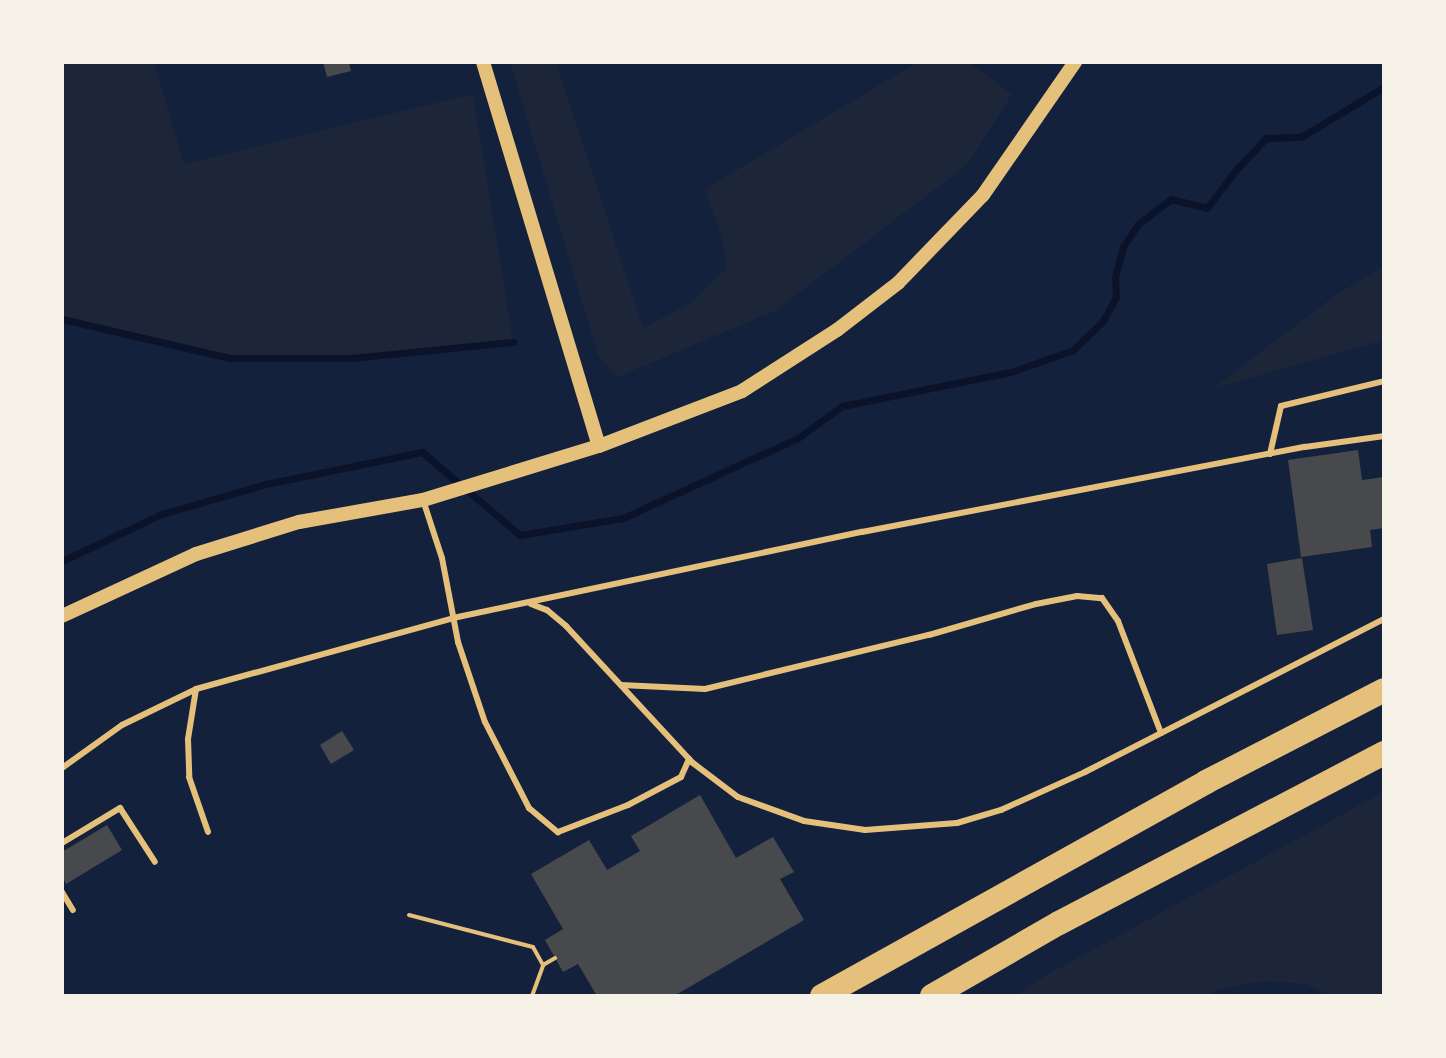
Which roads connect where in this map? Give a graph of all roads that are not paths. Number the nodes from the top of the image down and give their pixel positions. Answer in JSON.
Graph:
{"nodes":[{"id":1,"x":483,"y":62,"type":"edge"},
{"id":2,"x":1075,"y":62,"type":"edge"},
{"id":3,"x":1384,"y":381,"type":"edge"},
{"id":4,"x":1384,"y":436,"type":"edge"},
{"id":5,"x":599,"y":446,"type":"junction"},
{"id":6,"x":1270,"y":454,"type":"junction"},
{"id":7,"x":423,"y":500,"type":"junction"},
{"id":8,"x":527,"y":603,"type":"junction"},
{"id":9,"x":62,"y":616,"type":"edge"},
{"id":10,"x":453,"y":618,"type":"junction"},
{"id":11,"x":1384,"y":619,"type":"edge"},
{"id":12,"x":621,"y":685,"type":"junction"},
{"id":13,"x":196,"y":689,"type":"junction"},
{"id":14,"x":1384,"y":690,"type":"edge"},
{"id":15,"x":1161,"y":733,"type":"junction"},
{"id":16,"x":1384,"y":753,"type":"edge"},
{"id":17,"x":689,"y":759,"type":"junction"},
{"id":18,"x":62,"y":768,"type":"edge"},
{"id":19,"x":208,"y":832,"type":"dead end"},
{"id":20,"x":62,"y":843,"type":"edge"},
{"id":21,"x":155,"y":862,"type":"dead end"},
{"id":22,"x":62,"y":892,"type":"edge"},
{"id":23,"x":73,"y":910,"type":"dead end"},
{"id":24,"x":822,"y":996,"type":"edge"},
{"id":25,"x":932,"y":996,"type":"edge"}],
"edges":[{"from":1,"to":5,"type":"street"},
{"from":2,"to":5,"type":"street"},
{"from":3,"to":6,"type":"lane"},
{"from":4,"to":6,"type":"lane"},
{"from":5,"to":7,"type":"street"},
{"from":6,"to":8,"type":"lane"},
{"from":7,"to":9,"type":"street"},
{"from":7,"to":10,"type":"lane"},
{"from":8,"to":10,"type":"lane"},
{"from":8,"to":12,"type":"lane"},
{"from":10,"to":13,"type":"lane"},
{"from":10,"to":17,"type":"lane"},
{"from":11,"to":15,"type":"lane"},
{"from":12,"to":15,"type":"lane"},
{"from":12,"to":17,"type":"lane"},
{"from":13,"to":18,"type":"lane"},
{"from":13,"to":19,"type":"lane"},
{"from":14,"to":24,"type":"highway"},
{"from":15,"to":17,"type":"lane"},
{"from":16,"to":25,"type":"highway"},
{"from":20,"to":21,"type":"lane"},
{"from":22,"to":23,"type":"lane"}]}
